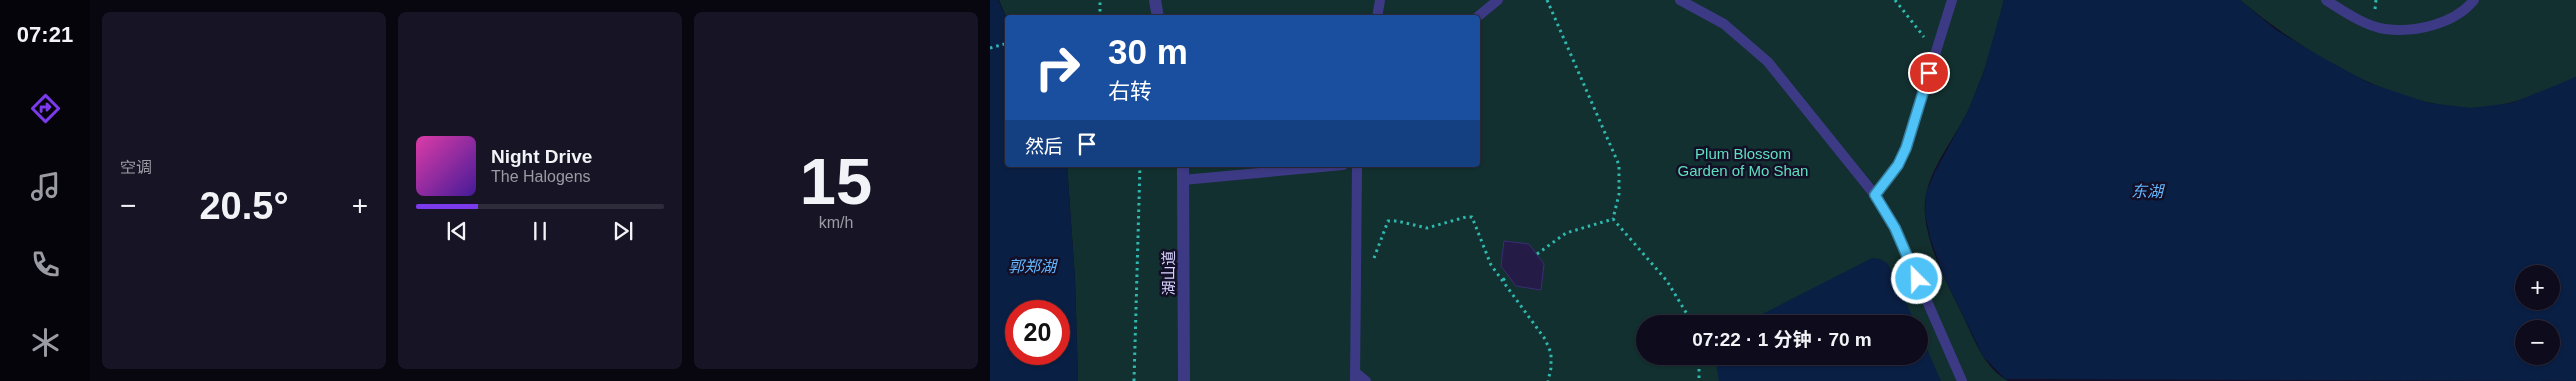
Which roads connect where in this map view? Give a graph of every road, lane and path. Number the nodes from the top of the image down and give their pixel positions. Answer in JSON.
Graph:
{"nodes":[{"id":1,"x":1100,"y":0,"type":"edge"},
{"id":2,"x":1155,"y":0,"type":"edge"},
{"id":3,"x":1380,"y":0,"type":"edge"},
{"id":4,"x":1498,"y":0,"type":"edge"},
{"id":5,"x":1547,"y":0,"type":"edge"},
{"id":6,"x":1680,"y":0,"type":"edge"},
{"id":7,"x":1895,"y":0,"type":"edge"},
{"id":8,"x":1952,"y":0,"type":"edge"},
{"id":9,"x":2326,"y":0,"type":"edge"},
{"id":10,"x":2474,"y":0,"type":"edge"},
{"id":11,"x":1100,"y":15,"type":"edge"},
{"id":12,"x":1158,"y":15,"type":"edge"},
{"id":13,"x":1378,"y":15,"type":"edge"},
{"id":14,"x":1480,"y":15,"type":"edge"},
{"id":15,"x":1005,"y":44,"type":"edge"},
{"id":16,"x":990,"y":48,"type":"edge"},
{"id":17,"x":1935,"y":54,"type":"junction"},
{"id":18,"x":1140,"y":167,"type":"edge"},
{"id":19,"x":1183,"y":167,"type":"edge"},
{"id":20,"x":1321,"y":167,"type":"edge"},
{"id":21,"x":1357,"y":167,"type":"edge"},
{"id":22,"x":1183,"y":180,"type":"junction"},
{"id":23,"x":1875,"y":195,"type":"junction"},
{"id":24,"x":1613,"y":219,"type":"junction"},
{"id":25,"x":1537,"y":254,"type":"dead end"},
{"id":26,"x":1356,"y":272,"type":"junction"},
{"id":27,"x":1508,"y":276,"type":"dead end"},
{"id":28,"x":1502,"y":280,"type":"junction"},
{"id":29,"x":1688,"y":315,"type":"edge"},
{"id":30,"x":1699,"y":365,"type":"edge"},
{"id":31,"x":1355,"y":376,"type":"edge"},
{"id":32,"x":1134,"y":381,"type":"edge"},
{"id":33,"x":1184,"y":381,"type":"edge"},
{"id":34,"x":1366,"y":381,"type":"edge"},
{"id":35,"x":1548,"y":381,"type":"edge"},
{"id":36,"x":1699,"y":381,"type":"edge"},
{"id":37,"x":1962,"y":381,"type":"edge"}],
"edges":[{"from":1,"to":11,"type":"path"},
{"from":2,"to":12,"type":"street"},
{"from":3,"to":13,"type":"lane"},
{"from":4,"to":14,"type":"lane"},
{"from":5,"to":24,"type":"path"},
{"from":6,"to":23,"type":"lane"},
{"from":7,"to":17,"type":"path"},
{"from":8,"to":17,"type":"lane"},
{"from":9,"to":10,"type":"lane"},
{"from":15,"to":16,"type":"path"},
{"from":17,"to":23,"type":"lane"},
{"from":18,"to":32,"type":"path"},
{"from":19,"to":22,"type":"street","name":"湖山道"},
{"from":20,"to":22,"type":"lane"},
{"from":21,"to":26,"type":"lane"},
{"from":22,"to":33,"type":"street","name":"湖山道"},
{"from":23,"to":37,"type":"lane"},
{"from":24,"to":25,"type":"path"},
{"from":24,"to":29,"type":"path"},
{"from":26,"to":28,"type":"path"},
{"from":26,"to":31,"type":"lane"},
{"from":27,"to":28,"type":"path"},
{"from":28,"to":35,"type":"path"},
{"from":30,"to":36,"type":"path"},
{"from":31,"to":34,"type":"lane"}]}
